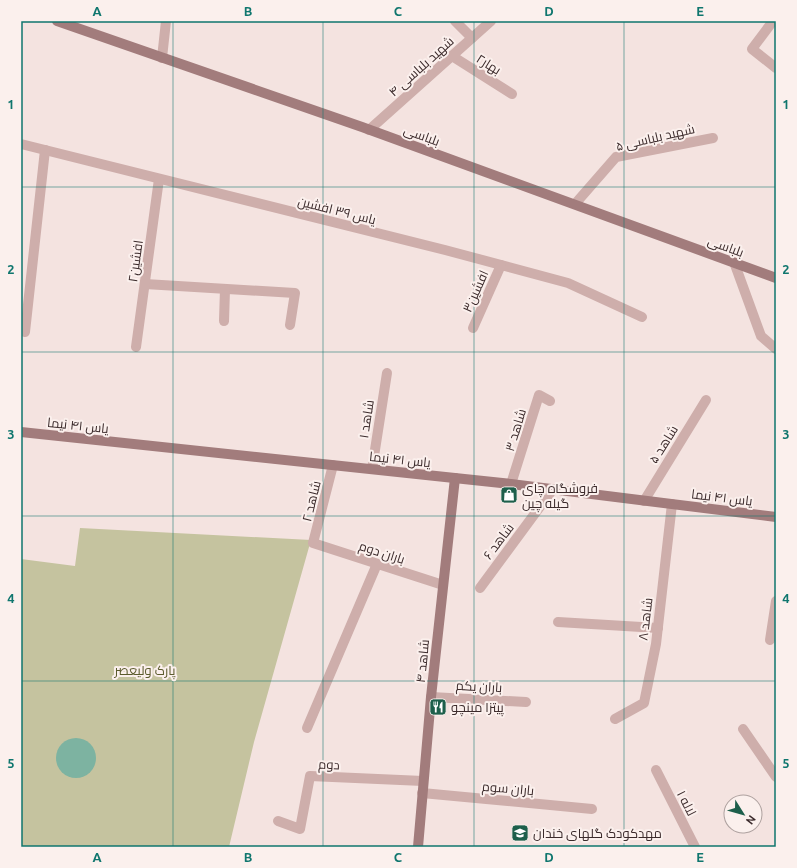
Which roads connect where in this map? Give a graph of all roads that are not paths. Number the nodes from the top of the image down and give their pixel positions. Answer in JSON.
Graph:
{"nodes":[{"id":1,"x":57,"y":21,"type":"edge"},
{"id":2,"x":166,"y":21,"type":"edge"},
{"id":3,"x":455,"y":21,"type":"edge"},
{"id":4,"x":491,"y":21,"type":"edge"},
{"id":5,"x":772,"y":21,"type":"edge"},
{"id":6,"x":68,"y":23,"type":"edge"},
{"id":7,"x":472,"y":38,"type":"junction"},
{"id":8,"x":452,"y":56,"type":"junction"},
{"id":9,"x":162,"y":58,"type":"junction"},
{"id":10,"x":776,"y":68,"type":"edge"},
{"id":11,"x":512,"y":94,"type":"dead end"},
{"id":12,"x":369,"y":130,"type":"junction"},
{"id":13,"x":713,"y":138,"type":"dead end"},
{"id":14,"x":21,"y":144,"type":"edge"},
{"id":15,"x":45,"y":150,"type":"junction"},
{"id":16,"x":159,"y":179,"type":"junction"},
{"id":17,"x":575,"y":204,"type":"junction"},
{"id":18,"x":734,"y":262,"type":"junction"},
{"id":19,"x":501,"y":265,"type":"junction"},
{"id":20,"x":776,"y":278,"type":"edge"},
{"id":21,"x":145,"y":284,"type":"junction"},
{"id":22,"x":225,"y":289,"type":"junction"},
{"id":23,"x":642,"y":317,"type":"dead end"},
{"id":24,"x":224,"y":321,"type":"dead end"},
{"id":25,"x":290,"y":325,"type":"dead end"},
{"id":26,"x":473,"y":328,"type":"dead end"},
{"id":27,"x":25,"y":332,"type":"dead end"},
{"id":28,"x":136,"y":347,"type":"dead end"},
{"id":29,"x":776,"y":349,"type":"edge"},
{"id":30,"x":387,"y":373,"type":"dead end"},
{"id":31,"x":706,"y":400,"type":"dead end"},
{"id":32,"x":550,"y":401,"type":"dead end"},
{"id":33,"x":21,"y":432,"type":"edge"},
{"id":34,"x":333,"y":465,"type":"junction"},
{"id":35,"x":372,"y":469,"type":"junction"},
{"id":36,"x":455,"y":478,"type":"junction"},
{"id":37,"x":511,"y":484,"type":"junction"},
{"id":38,"x":552,"y":489,"type":"junction"},
{"id":39,"x":644,"y":501,"type":"junction"},
{"id":40,"x":672,"y":504,"type":"junction"},
{"id":41,"x":776,"y":517,"type":"edge"},
{"id":42,"x":314,"y":543,"type":"joint"},
{"id":43,"x":377,"y":564,"type":"junction"},
{"id":44,"x":443,"y":585,"type":"junction"},
{"id":45,"x":480,"y":588,"type":"dead end"},
{"id":46,"x":776,"y":601,"type":"edge"},
{"id":47,"x":558,"y":622,"type":"dead end"},
{"id":48,"x":658,"y":628,"type":"junction"},
{"id":49,"x":770,"y":640,"type":"dead end"},
{"id":50,"x":431,"y":697,"type":"junction"},
{"id":51,"x":526,"y":702,"type":"dead end"},
{"id":52,"x":615,"y":719,"type":"dead end"},
{"id":53,"x":307,"y":728,"type":"dead end"},
{"id":54,"x":743,"y":729,"type":"dead end"},
{"id":55,"x":656,"y":770,"type":"dead end"},
{"id":56,"x":776,"y":776,"type":"edge"},
{"id":57,"x":423,"y":781,"type":"junction"},
{"id":58,"x":422,"y":793,"type":"junction"},
{"id":59,"x":592,"y":809,"type":"dead end"},
{"id":60,"x":278,"y":821,"type":"dead end"},
{"id":61,"x":418,"y":847,"type":"edge"},
{"id":62,"x":695,"y":847,"type":"edge"}],
"edges":[{"from":1,"to":6,"type":"street","name":"بلباسی"},
{"from":2,"to":9,"type":"street"},
{"from":3,"to":7,"type":"street"},
{"from":4,"to":7,"type":"street","name":"شهید بلباسی ۴"},
{"from":5,"to":10,"type":"street"},
{"from":6,"to":9,"type":"street","name":"بلباسی"},
{"from":7,"to":8,"type":"street","name":"شهید بلباسی ۴"},
{"from":8,"to":11,"type":"street","name":"بهار۲"},
{"from":8,"to":12,"type":"street","name":"شهید بلباسی ۴"},
{"from":9,"to":12,"type":"street","name":"بلباسی"},
{"from":12,"to":17,"type":"street","name":"بلباسی"},
{"from":13,"to":17,"type":"street","name":"شهید بلباسی ۵"},
{"from":14,"to":15,"type":"street","name":"یاس ۳۹ افشین"},
{"from":15,"to":16,"type":"street","name":"یاس ۳۹ افشین"},
{"from":15,"to":27,"type":"street"},
{"from":16,"to":19,"type":"street","name":"یاس ۳۹ افشین"},
{"from":16,"to":21,"type":"street","name":"افشین۲"},
{"from":17,"to":18,"type":"street","name":"بلباسی"},
{"from":18,"to":20,"type":"street","name":"بلباسی"},
{"from":18,"to":29,"type":"street"},
{"from":19,"to":23,"type":"street","name":"یاس ۳۹ افشین"},
{"from":19,"to":26,"type":"street","name":"افشین۳"},
{"from":21,"to":22,"type":"street"},
{"from":21,"to":28,"type":"street","name":"افشین۲"},
{"from":22,"to":24,"type":"street"},
{"from":22,"to":25,"type":"street"},
{"from":30,"to":35,"type":"street","name":"شاهد ۱"},
{"from":31,"to":39,"type":"street","name":"شاهد ۵"},
{"from":32,"to":37,"type":"street","name":"شاهد ۳"},
{"from":33,"to":34,"type":"street","name":"یاس ۴۱ نیما"},
{"from":34,"to":35,"type":"street","name":"یاس ۴۱ نیما"},
{"from":34,"to":42,"type":"street","name":"شاهد ۲"},
{"from":35,"to":36,"type":"street","name":"یاس ۴۱ نیما"},
{"from":36,"to":37,"type":"street","name":"یاس ۴۱ نیما"},
{"from":36,"to":44,"type":"street","name":"شاهد ۴"},
{"from":37,"to":38,"type":"street","name":"یاس ۴۱ نیما"},
{"from":38,"to":39,"type":"street","name":"یاس ۴۱ نیما"},
{"from":38,"to":45,"type":"street","name":"شاهد ۶"},
{"from":39,"to":40,"type":"street","name":"یاس ۴۱ نیما"},
{"from":40,"to":41,"type":"street","name":"یاس ۴۱ نیما"},
{"from":40,"to":48,"type":"street","name":"شاهد ۸"},
{"from":42,"to":43,"type":"street","name":"باران دوم"},
{"from":43,"to":44,"type":"street","name":"باران دوم"},
{"from":43,"to":53,"type":"street"},
{"from":44,"to":50,"type":"street","name":"شاهد ۴"},
{"from":46,"to":49,"type":"street"},
{"from":47,"to":48,"type":"street"},
{"from":48,"to":52,"type":"street","name":"شاهد ۸"},
{"from":50,"to":51,"type":"street","name":"باران یکم"},
{"from":50,"to":57,"type":"street","name":"شاهد ۴"},
{"from":54,"to":56,"type":"street"},
{"from":55,"to":62,"type":"street","name":"لاله ۱"},
{"from":57,"to":58,"type":"street","name":"شاهد ۴"},
{"from":57,"to":60,"type":"street","name":"دوم"},
{"from":58,"to":59,"type":"street","name":"باران سوم"},
{"from":58,"to":61,"type":"street","name":"شاهد ۴"}]}
